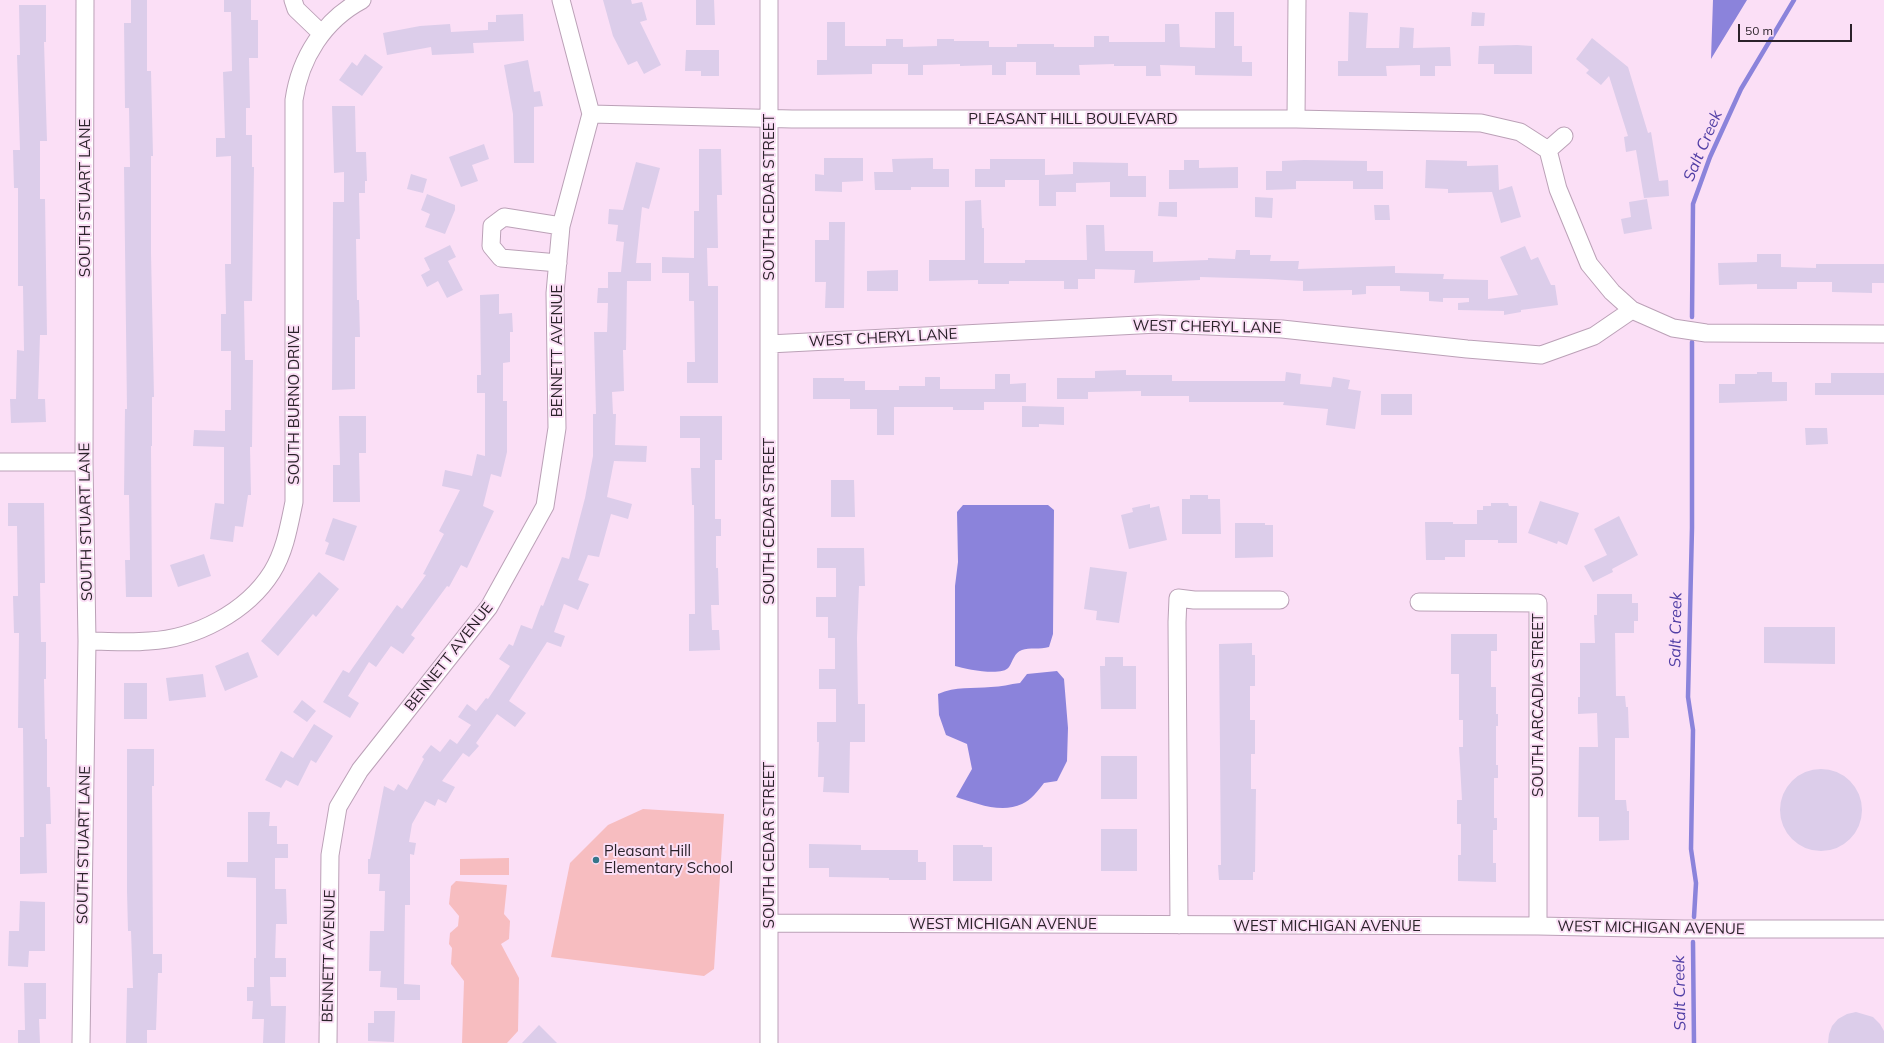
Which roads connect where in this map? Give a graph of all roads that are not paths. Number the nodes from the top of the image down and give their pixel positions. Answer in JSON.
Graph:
{"nodes":[{"id":1,"x":85,"y":0,"type":"edge"},
{"id":2,"x":293,"y":0,"type":"edge"},
{"id":3,"x":561,"y":0,"type":"edge"},
{"id":4,"x":769,"y":0,"type":"edge"},
{"id":5,"x":1297,"y":0,"type":"edge"},
{"id":6,"x":351,"y":2,"type":"edge"},
{"id":7,"x":321,"y":33,"type":"junction"},
{"id":8,"x":591,"y":114,"type":"junction"},
{"id":9,"x":769,"y":119,"type":"junction"},
{"id":10,"x":1296,"y":119,"type":"junction"},
{"id":11,"x":1564,"y":136,"type":"dead end"},
{"id":12,"x":1548,"y":150,"type":"junction"},
{"id":13,"x":561,"y":226,"type":"junction"},
{"id":14,"x":558,"y":263,"type":"junction"},
{"id":15,"x":1632,"y":310,"type":"junction"},
{"id":16,"x":1884,"y":334,"type":"edge"},
{"id":17,"x":769,"y":344,"type":"junction"},
{"id":18,"x":0,"y":462,"type":"edge"},
{"id":19,"x":84,"y":462,"type":"junction"},
{"id":20,"x":1280,"y":600,"type":"dead end"},
{"id":21,"x":1419,"y":602,"type":"dead end"},
{"id":22,"x":87,"y":641,"type":"junction"},
{"id":23,"x":769,"y":923,"type":"junction"},
{"id":24,"x":1179,"y":925,"type":"junction"},
{"id":25,"x":1538,"y":926,"type":"junction"},
{"id":26,"x":1884,"y":929,"type":"edge"},
{"id":27,"x":81,"y":1043,"type":"edge"},
{"id":28,"x":328,"y":1043,"type":"edge"},
{"id":29,"x":769,"y":1043,"type":"edge"}],
"edges":[{"from":1,"to":19,"type":"street","name":"SOUTH STUART LANE"},
{"from":2,"to":7,"type":"street"},
{"from":3,"to":8,"type":"street","name":"BENNETT AVENUE"},
{"from":4,"to":9,"type":"street","name":"SOUTH CEDAR STREET"},
{"from":5,"to":10,"type":"street"},
{"from":6,"to":7,"type":"street","name":"SOUTH BURNO DRIVE"},
{"from":7,"to":22,"type":"street","name":"SOUTH BURNO DRIVE"},
{"from":8,"to":9,"type":"street","name":"PLEASANT HILL BOULEVARD"},
{"from":8,"to":13,"type":"street","name":"BENNETT AVENUE"},
{"from":9,"to":10,"type":"street","name":"PLEASANT HILL BOULEVARD"},
{"from":9,"to":17,"type":"street","name":"SOUTH CEDAR STREET"},
{"from":10,"to":12,"type":"street","name":"PLEASANT HILL BOULEVARD"},
{"from":11,"to":12,"type":"street"},
{"from":12,"to":15,"type":"street"},
{"from":13,"to":14,"type":"street","name":"BENNETT AVENUE"},
{"from":13,"to":14,"type":"street","name":"BENNETT AVENUE"},
{"from":14,"to":28,"type":"street","name":"BENNETT AVENUE"},
{"from":15,"to":16,"type":"street"},
{"from":15,"to":17,"type":"street","name":"WEST CHERYL LANE"},
{"from":17,"to":23,"type":"street","name":"SOUTH CEDAR STREET"},
{"from":18,"to":19,"type":"street"},
{"from":19,"to":22,"type":"street","name":"SOUTH STUART LANE"},
{"from":20,"to":24,"type":"street"},
{"from":21,"to":25,"type":"street","name":"SOUTH ARCADIA STREET"},
{"from":22,"to":27,"type":"street","name":"SOUTH STUART LANE"},
{"from":23,"to":24,"type":"street","name":"WEST MICHIGAN AVENUE"},
{"from":23,"to":29,"type":"street","name":"SOUTH CEDAR STREET"},
{"from":24,"to":25,"type":"street","name":"WEST MICHIGAN AVENUE"},
{"from":25,"to":26,"type":"street","name":"WEST MICHIGAN AVENUE"}]}
